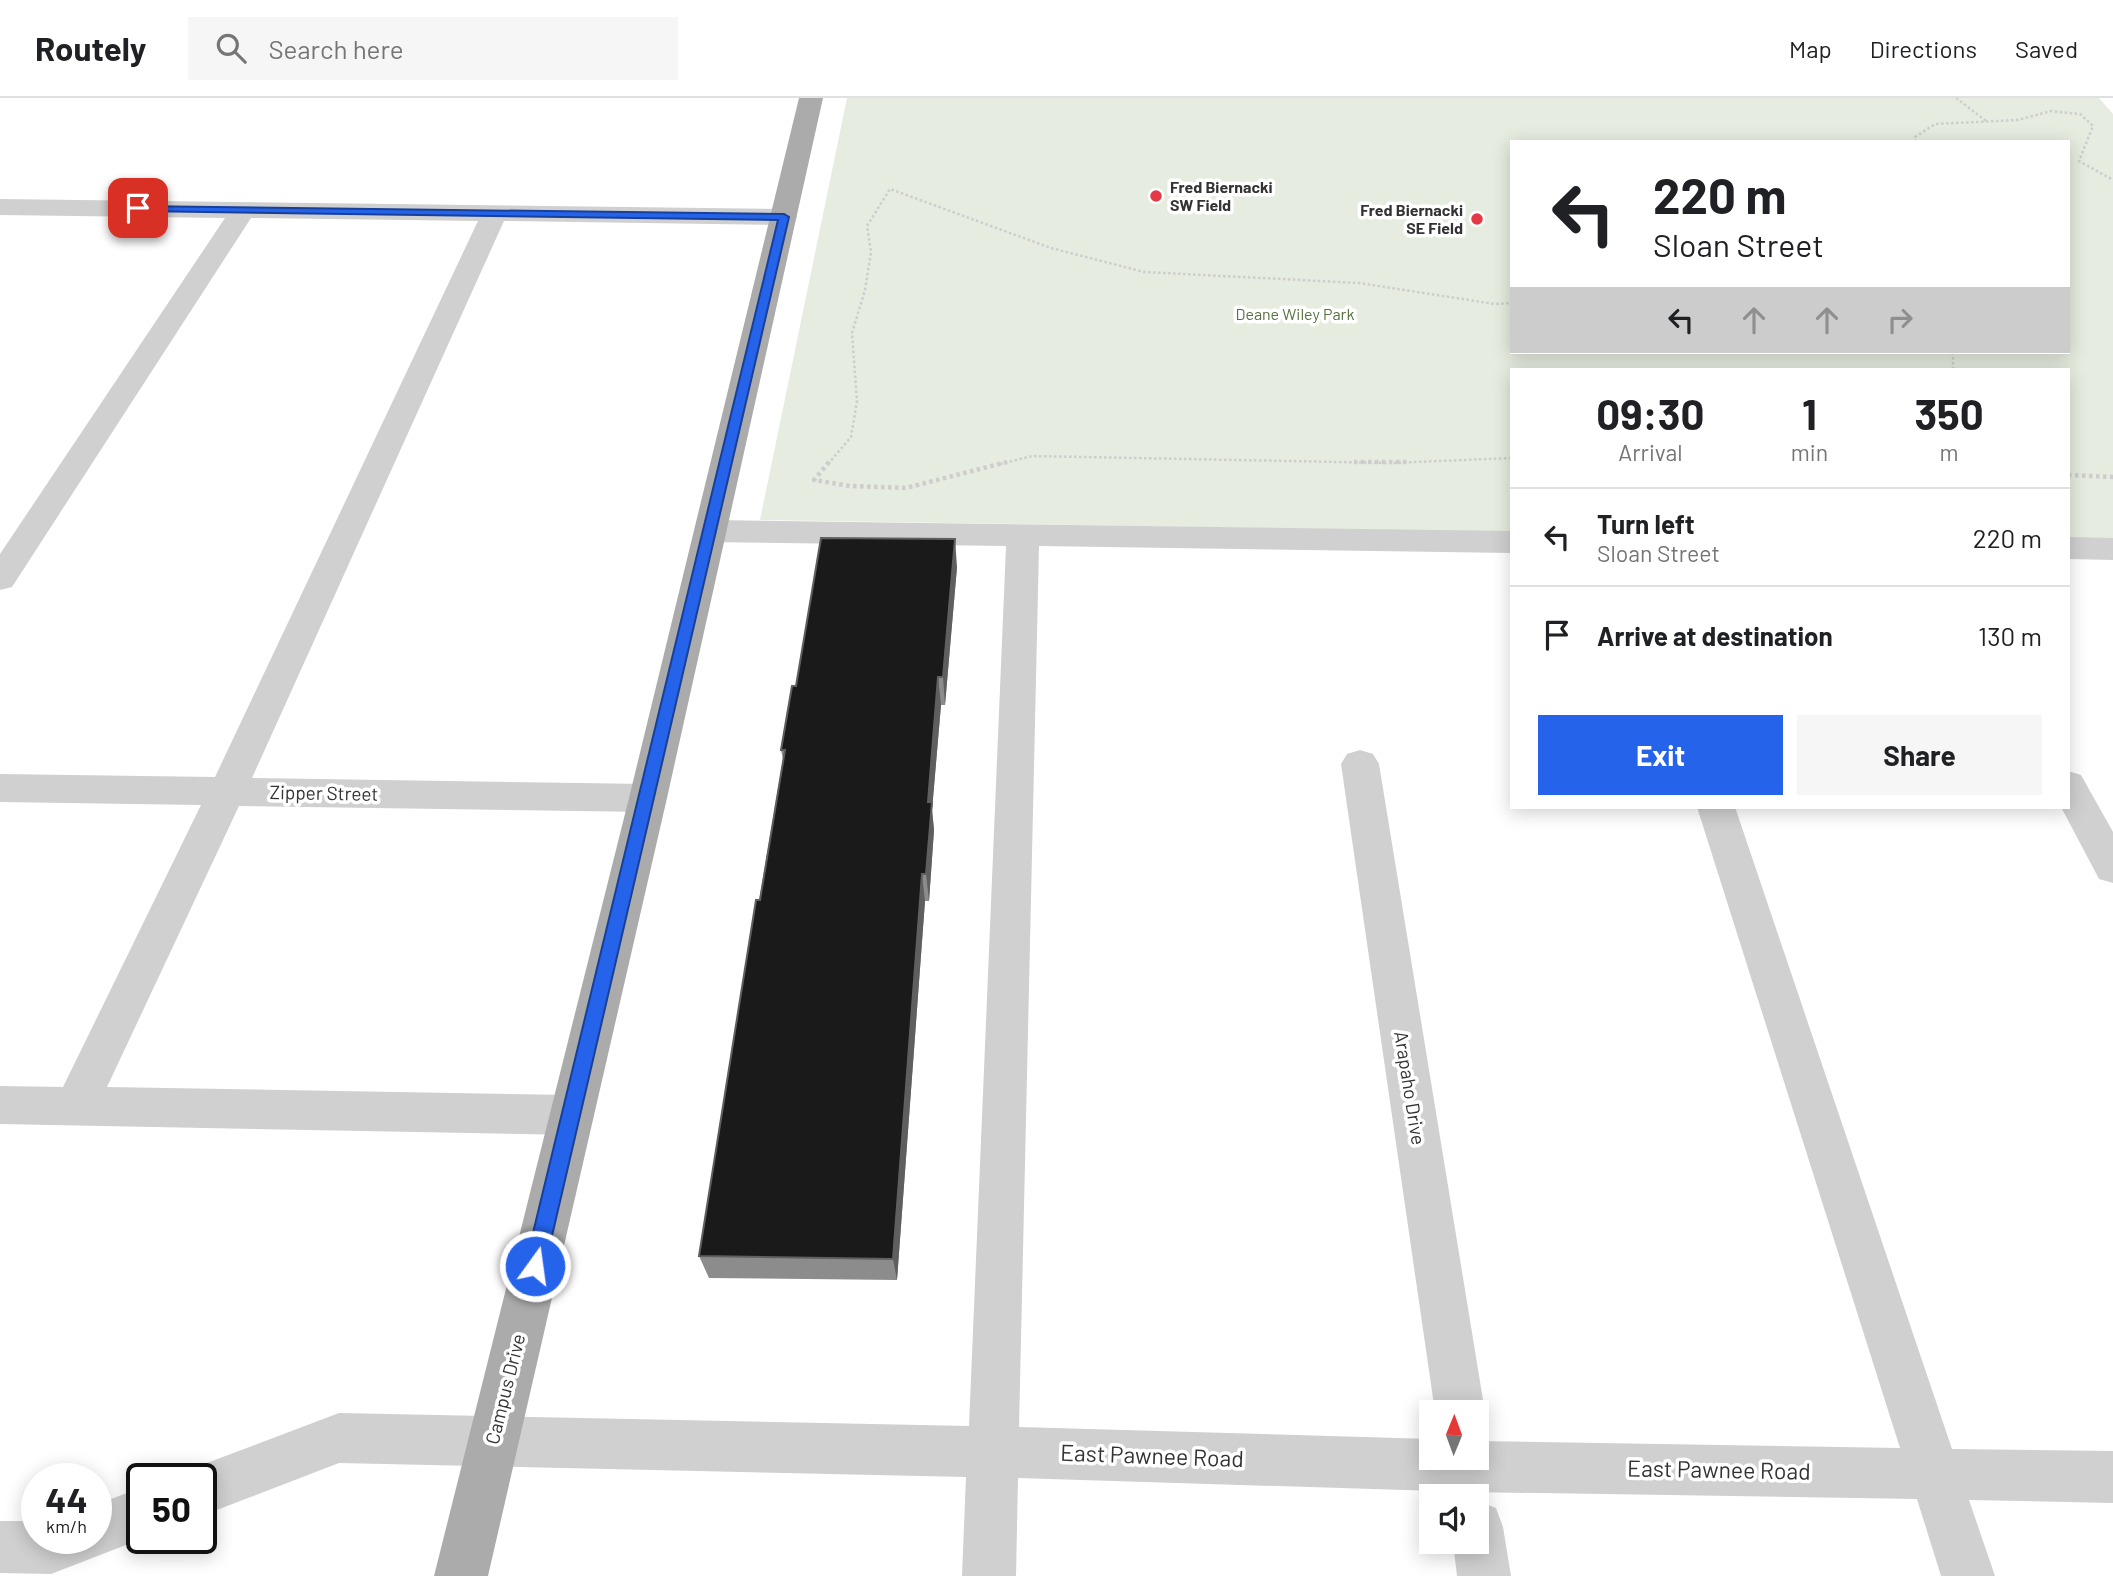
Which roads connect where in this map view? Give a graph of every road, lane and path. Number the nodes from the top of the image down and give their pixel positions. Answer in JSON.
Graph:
{"nodes":[{"id":1,"x":811,"y":98,"type":"edge"},
{"id":2,"x":1956,"y":98,"type":"edge"},
{"id":3,"x":1987,"y":121,"type":"junction"},
{"id":4,"x":1916,"y":140,"type":"edge"},
{"id":5,"x":2113,"y":180,"type":"edge"},
{"id":6,"x":2,"y":209,"type":"edge"},
{"id":7,"x":244,"y":209,"type":"junction"},
{"id":8,"x":495,"y":213,"type":"junction"},
{"id":9,"x":784,"y":217,"type":"junction"},
{"id":10,"x":1510,"y":303,"type":"edge"},
{"id":11,"x":1510,"y":458,"type":"edge"},
{"id":12,"x":2070,"y":475,"type":"edge"},
{"id":13,"x":2113,"y":477,"type":"edge"},
{"id":14,"x":710,"y":531,"type":"junction"},
{"id":15,"x":1023,"y":535,"type":"junction"},
{"id":16,"x":1510,"y":542,"type":"edge"},
{"id":17,"x":2070,"y":548,"type":"edge"},
{"id":18,"x":2113,"y":549,"type":"edge"},
{"id":19,"x":0,"y":579,"type":"edge"},
{"id":20,"x":1360,"y":764,"type":"dead end"},
{"id":21,"x":0,"y":788,"type":"edge"},
{"id":22,"x":2070,"y":789,"type":"edge"},
{"id":23,"x":227,"y":791,"type":"junction"},
{"id":24,"x":648,"y":798,"type":"junction"},
{"id":25,"x":1717,"y":809,"type":"edge"},
{"id":26,"x":2113,"y":868,"type":"edge"},
{"id":27,"x":0,"y":1105,"type":"edge"},
{"id":28,"x":76,"y":1106,"type":"junction"},
{"id":29,"x":571,"y":1115,"type":"junction"},
{"id":30,"x":1458,"y":1400,"type":"edge"},
{"id":31,"x":493,"y":1443,"type":"junction"},
{"id":32,"x":995,"y":1452,"type":"junction"},
{"id":33,"x":1469,"y":1473,"type":"edge"},
{"id":34,"x":1933,"y":1474,"type":"junction"},
{"id":35,"x":2113,"y":1477,"type":"edge"},
{"id":36,"x":217,"y":1484,"type":"edge"},
{"id":37,"x":0,"y":1547,"type":"edge"},
{"id":38,"x":21,"y":1547,"type":"edge"},
{"id":39,"x":1481,"y":1554,"type":"edge"},
{"id":40,"x":461,"y":1576,"type":"edge"},
{"id":41,"x":989,"y":1576,"type":"edge"},
{"id":42,"x":1484,"y":1576,"type":"edge"},
{"id":43,"x":1968,"y":1576,"type":"edge"}],
"edges":[{"from":1,"to":9,"type":"main road","name":"Campus Drive"},
{"from":2,"to":3,"type":"path"},
{"from":3,"to":4,"type":"path"},
{"from":3,"to":5,"type":"path"},
{"from":6,"to":7,"type":"street"},
{"from":7,"to":8,"type":"street"},
{"from":7,"to":19,"type":"street"},
{"from":8,"to":9,"type":"street"},
{"from":8,"to":23,"type":"street"},
{"from":9,"to":14,"type":"main road","name":"Campus Drive"},
{"from":10,"to":11,"type":"path"},
{"from":12,"to":13,"type":"path"},
{"from":14,"to":15,"type":"street"},
{"from":14,"to":24,"type":"main road","name":"Campus Drive"},
{"from":15,"to":16,"type":"street"},
{"from":15,"to":32,"type":"street"},
{"from":17,"to":18,"type":"street"},
{"from":20,"to":30,"type":"street","name":"Arapaho Drive"},
{"from":21,"to":23,"type":"street","name":"Zipper Street"},
{"from":22,"to":26,"type":"street"},
{"from":23,"to":24,"type":"street","name":"Zipper Street"},
{"from":23,"to":28,"type":"street"},
{"from":24,"to":29,"type":"main road","name":"Campus Drive"},
{"from":25,"to":34,"type":"street"},
{"from":27,"to":28,"type":"street"},
{"from":28,"to":29,"type":"street"},
{"from":29,"to":31,"type":"main road","name":"Campus Drive"},
{"from":31,"to":32,"type":"street","name":"East Pawnee Road"},
{"from":31,"to":36,"type":"street","name":"East Pawnee Road"},
{"from":31,"to":40,"type":"main road","name":"Campus Drive"},
{"from":32,"to":33,"type":"street","name":"East Pawnee Road"},
{"from":32,"to":41,"type":"street"},
{"from":33,"to":34,"type":"street","name":"East Pawnee Road"},
{"from":34,"to":35,"type":"street","name":"East Pawnee Road"},
{"from":34,"to":43,"type":"street"},
{"from":37,"to":38,"type":"street"},
{"from":39,"to":42,"type":"street"}]}
